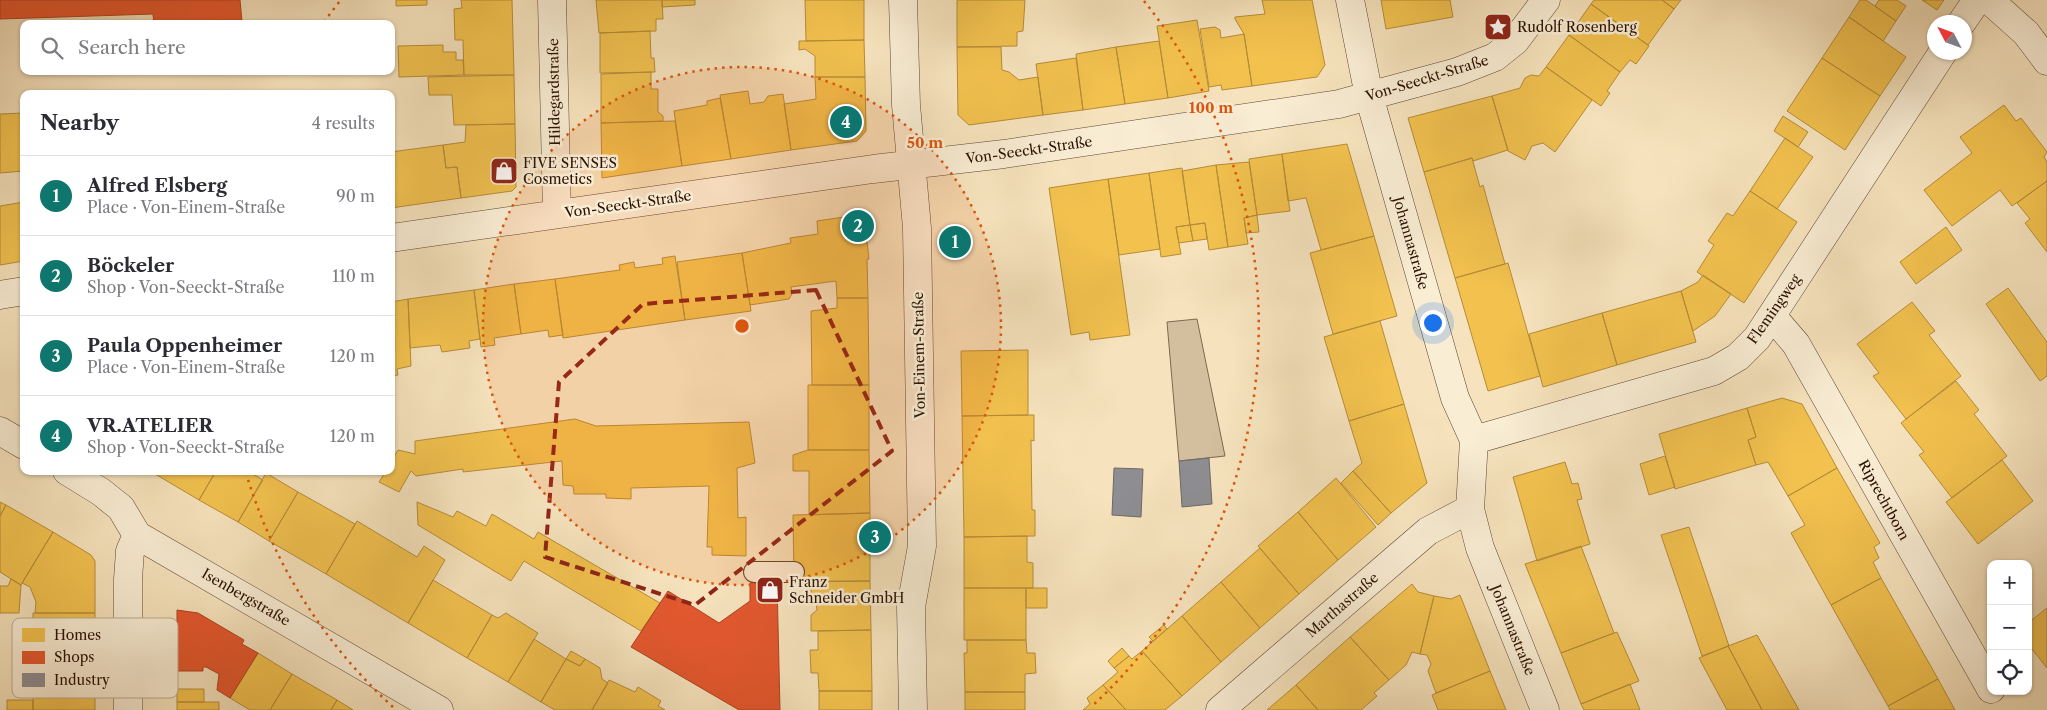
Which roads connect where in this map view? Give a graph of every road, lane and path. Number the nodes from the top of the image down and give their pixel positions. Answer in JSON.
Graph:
{"nodes":[{"id":1,"x":552,"y":0,"type":"edge"},
{"id":2,"x":904,"y":0,"type":"edge"},
{"id":3,"x":1350,"y":0,"type":"edge"},
{"id":4,"x":1546,"y":0,"type":"edge"},
{"id":5,"x":1977,"y":0,"type":"edge"},
{"id":6,"x":1989,"y":0,"type":"edge"},
{"id":7,"x":1967,"y":15,"type":"edge"},
{"id":8,"x":1938,"y":60,"type":"edge"},
{"id":9,"x":2047,"y":61,"type":"edge"},
{"id":10,"x":1369,"y":96,"type":"junction"},
{"id":11,"x":911,"y":164,"type":"junction"},
{"id":12,"x":557,"y":214,"type":"junction"},
{"id":13,"x":395,"y":237,"type":"edge"},
{"id":14,"x":20,"y":292,"type":"edge"},
{"id":15,"x":0,"y":295,"type":"edge"},
{"id":16,"x":1772,"y":316,"type":"junction"},
{"id":17,"x":0,"y":431,"type":"edge"},
{"id":18,"x":1474,"y":440,"type":"junction"},
{"id":19,"x":20,"y":443,"type":"edge"},
{"id":20,"x":73,"y":475,"type":"edge"},
{"id":21,"x":1470,"y":509,"type":"junction"},
{"id":22,"x":137,"y":535,"type":"junction"},
{"id":23,"x":754,"y":572,"type":"dead end"},
{"id":24,"x":794,"y":572,"type":"dead end"},
{"id":25,"x":128,"y":618,"type":"edge"},
{"id":26,"x":1987,"y":683,"type":"edge"},
{"id":27,"x":1994,"y":695,"type":"edge"},
{"id":28,"x":439,"y":710,"type":"edge"},
{"id":29,"x":912,"y":710,"type":"edge"},
{"id":30,"x":1220,"y":710,"type":"edge"},
{"id":31,"x":1544,"y":710,"type":"edge"},
{"id":32,"x":2002,"y":710,"type":"edge"}],
"edges":[{"from":1,"to":12,"type":"street","name":"Hildegardstraße"},
{"from":2,"to":11,"type":"street","name":"Von-Einem-Straße"},
{"from":3,"to":10,"type":"street","name":"Johannastraße"},
{"from":4,"to":10,"type":"street","name":"Von-Seeckt-Straße"},
{"from":5,"to":7,"type":"street"},
{"from":6,"to":9,"type":"street"},
{"from":8,"to":16,"type":"street","name":"Flemingweg"},
{"from":10,"to":11,"type":"street","name":"Von-Seeckt-Straße"},
{"from":10,"to":18,"type":"street","name":"Johannastraße"},
{"from":11,"to":12,"type":"street","name":"Von-Seeckt-Straße"},
{"from":11,"to":29,"type":"street","name":"Von-Einem-Straße"},
{"from":12,"to":13,"type":"street","name":"Von-Seeckt-Straße"},
{"from":14,"to":15,"type":"street"},
{"from":16,"to":18,"type":"street","name":"Flemingweg"},
{"from":16,"to":26,"type":"street","name":"Riprechtborn"},
{"from":17,"to":19,"type":"street"},
{"from":18,"to":21,"type":"street","name":"Johannastraße"},
{"from":20,"to":22,"type":"street","name":"Isenbergstraße"},
{"from":21,"to":30,"type":"street","name":"Marthastraße"},
{"from":21,"to":31,"type":"street","name":"Johannastraße"},
{"from":22,"to":25,"type":"street"},
{"from":22,"to":28,"type":"street","name":"Isenbergstraße"},
{"from":23,"to":24,"type":"lane"},
{"from":27,"to":32,"type":"street","name":"Riprechtborn"}]}
